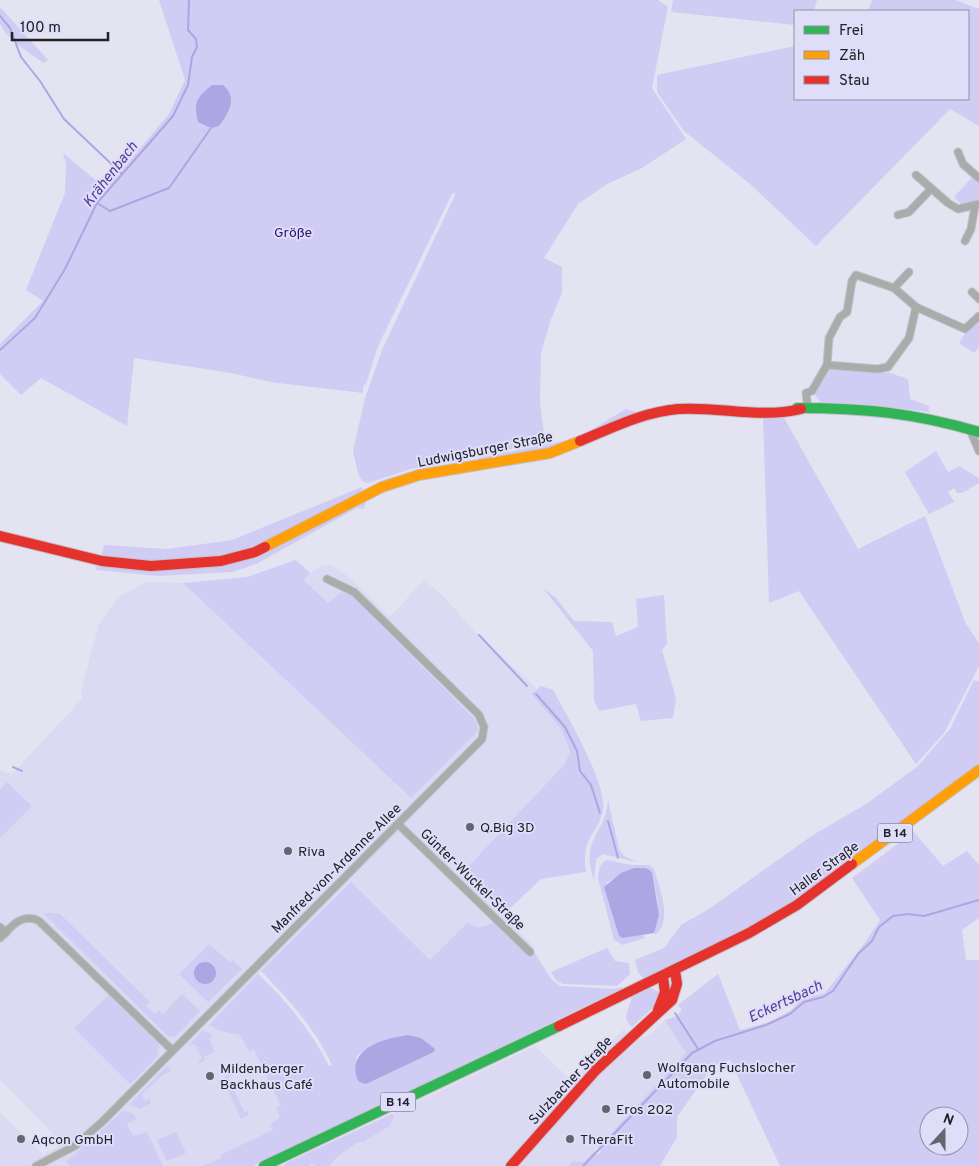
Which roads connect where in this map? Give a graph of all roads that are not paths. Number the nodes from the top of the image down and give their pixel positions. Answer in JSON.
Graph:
{"nodes":[{"id":1,"x":958,"y":152,"type":"dead end"},
{"id":2,"x":916,"y":175,"type":"dead end"},
{"id":3,"x":979,"y":178,"type":"edge"},
{"id":4,"x":932,"y":189,"type":"junction"},
{"id":5,"x":977,"y":205,"type":"edge"},
{"id":6,"x":898,"y":215,"type":"dead end"},
{"id":7,"x":965,"y":241,"type":"dead end"},
{"id":8,"x":909,"y":272,"type":"dead end"},
{"id":9,"x":894,"y":288,"type":"junction"},
{"id":10,"x":972,"y":292,"type":"dead end"},
{"id":11,"x":979,"y":299,"type":"edge"},
{"id":12,"x":916,"y":307,"type":"junction"},
{"id":13,"x":979,"y":316,"type":"edge"},
{"id":14,"x":827,"y":365,"type":"junction"},
{"id":15,"x":805,"y":409,"type":"junction"},
{"id":16,"x":974,"y":431,"type":"edge"},
{"id":17,"x":979,"y":451,"type":"edge"},
{"id":18,"x":0,"y":536,"type":"edge"},
{"id":19,"x":327,"y":578,"type":"dead end"},
{"id":20,"x":979,"y":770,"type":"edge"},
{"id":21,"x":398,"y":824,"type":"junction"},
{"id":22,"x":3,"y":930,"type":"edge"},
{"id":23,"x":0,"y":938,"type":"edge"},
{"id":24,"x":530,"y":952,"type":"dead end"},
{"id":25,"x":675,"y":971,"type":"junction"},
{"id":26,"x":663,"y":976,"type":"junction"},
{"id":27,"x":654,"y":1018,"type":"junction"},
{"id":28,"x":172,"y":1050,"type":"junction"},
{"id":29,"x":36,"y":1166,"type":"edge"},
{"id":30,"x":264,"y":1166,"type":"edge"},
{"id":31,"x":511,"y":1166,"type":"edge"}],
"edges":[{"from":1,"to":3,"type":"street"},
{"from":2,"to":4,"type":"street"},
{"from":4,"to":5,"type":"street"},
{"from":4,"to":6,"type":"street"},
{"from":5,"to":7,"type":"street"},
{"from":8,"to":9,"type":"street"},
{"from":9,"to":12,"type":"street"},
{"from":9,"to":14,"type":"street"},
{"from":10,"to":11,"type":"street"},
{"from":12,"to":13,"type":"street"},
{"from":12,"to":14,"type":"street"},
{"from":14,"to":15,"type":"street"},
{"from":15,"to":16,"type":"street","name":"Ludwigsburger Straße"},
{"from":15,"to":18,"type":"street","name":"Ludwigsburger Straße"},
{"from":16,"to":17,"type":"street"},
{"from":19,"to":21,"type":"street","name":"Manfred-von-Ardenne-Allee"},
{"from":20,"to":25,"type":"street","name":"Haller Straße","number":"B 14"},
{"from":21,"to":24,"type":"street","name":"Günter-Wuckel-Straße"},
{"from":21,"to":28,"type":"street","name":"Manfred-von-Ardenne-Allee"},
{"from":22,"to":23,"type":"street"},
{"from":22,"to":28,"type":"street"},
{"from":25,"to":26,"type":"street","number":"B 14"},
{"from":25,"to":27,"type":"street","name":"Sulzbacher Straße"},
{"from":26,"to":27,"type":"street"},
{"from":26,"to":30,"type":"street","number":"B 14"},
{"from":27,"to":31,"type":"street","name":"Sulzbacher Straße"},
{"from":28,"to":29,"type":"street","name":"Manfred-von-Ardenne-Allee"}]}
